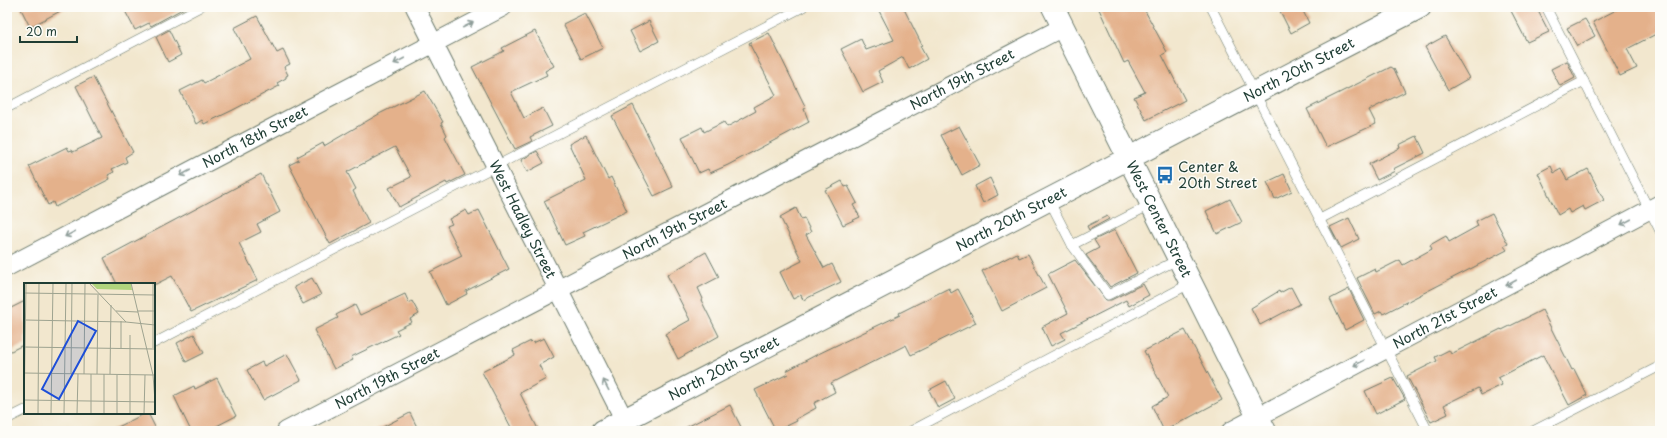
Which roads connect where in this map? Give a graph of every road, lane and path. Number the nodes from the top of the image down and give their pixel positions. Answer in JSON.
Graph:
{"nodes":[{"id":1,"x":200,"y":7,"type":"edge"},
{"id":2,"x":415,"y":7,"type":"edge"},
{"id":3,"x":503,"y":7,"type":"edge"},
{"id":4,"x":803,"y":7,"type":"edge"},
{"id":5,"x":1053,"y":7,"type":"edge"},
{"id":6,"x":1211,"y":7,"type":"edge"},
{"id":7,"x":1420,"y":7,"type":"edge"},
{"id":8,"x":1546,"y":7,"type":"edge"},
{"id":9,"x":1063,"y":27,"type":"junction"},
{"id":10,"x":434,"y":42,"type":"junction"},
{"id":11,"x":1584,"y":81,"type":"junction"},
{"id":12,"x":1254,"y":93,"type":"junction"},
{"id":13,"x":7,"y":108,"type":"edge"},
{"id":14,"x":1130,"y":158,"type":"junction"},
{"id":15,"x":496,"y":166,"type":"junction"},
{"id":16,"x":1049,"y":200,"type":"junction"},
{"id":17,"x":1152,"y":204,"type":"junction"},
{"id":18,"x":1655,"y":207,"type":"edge"},
{"id":19,"x":1320,"y":219,"type":"junction"},
{"id":20,"x":1660,"y":231,"type":"edge"},
{"id":21,"x":1072,"y":244,"type":"junction"},
{"id":22,"x":1179,"y":259,"type":"junction"},
{"id":23,"x":7,"y":267,"type":"edge"},
{"id":24,"x":1191,"y":283,"type":"junction"},
{"id":25,"x":557,"y":290,"type":"junction"},
{"id":26,"x":155,"y":342,"type":"edge"},
{"id":27,"x":1385,"y":349,"type":"junction"},
{"id":28,"x":1660,"y":366,"type":"edge"},
{"id":29,"x":24,"y":410,"type":"edge"},
{"id":30,"x":7,"y":419,"type":"edge"},
{"id":31,"x":1261,"y":424,"type":"edge"},
{"id":32,"x":627,"y":425,"type":"edge"},
{"id":33,"x":286,"y":431,"type":"edge"},
{"id":34,"x":603,"y":431,"type":"edge"},
{"id":35,"x":912,"y":431,"type":"edge"},
{"id":36,"x":1230,"y":431,"type":"edge"},
{"id":37,"x":1428,"y":431,"type":"edge"},
{"id":38,"x":1533,"y":431,"type":"edge"}],
"edges":[{"from":1,"to":13,"type":"lane"},
{"from":2,"to":10,"type":"street","name":"West Hadley Street"},
{"from":10,"to":3,"type":"street","name":"North 18th Street","one_way":true},
{"from":4,"to":15,"type":"lane"},
{"from":5,"to":9,"type":"main road","name":"West Center Street"},
{"from":6,"to":12,"type":"lane"},
{"from":7,"to":12,"type":"main road","name":"North 20th Street"},
{"from":8,"to":11,"type":"lane"},
{"from":9,"to":14,"type":"main road","name":"West Center Street"},
{"from":9,"to":25,"type":"street","name":"North 19th Street"},
{"from":10,"to":15,"type":"street","name":"West Hadley Street"},
{"from":10,"to":23,"type":"street","name":"North 18th Street","one_way":true},
{"from":11,"to":18,"type":"lane"},
{"from":11,"to":19,"type":"lane"},
{"from":12,"to":14,"type":"main road","name":"North 20th Street"},
{"from":12,"to":19,"type":"lane"},
{"from":14,"to":16,"type":"main road","name":"North 20th Street"},
{"from":14,"to":17,"type":"main road","name":"West Center Street"},
{"from":15,"to":25,"type":"street","name":"West Hadley Street"},
{"from":15,"to":26,"type":"lane"},
{"from":16,"to":21,"type":"lane"},
{"from":16,"to":32,"type":"main road","name":"North 20th Street"},
{"from":17,"to":21,"type":"lane"},
{"from":17,"to":22,"type":"main road","name":"West Center Street"},
{"from":18,"to":20,"type":"lane"},
{"from":18,"to":27,"type":"street","name":"North 21st Street","one_way":true},
{"from":19,"to":27,"type":"lane"},
{"from":21,"to":22,"type":"lane"},
{"from":22,"to":24,"type":"main road","name":"West Center Street"},
{"from":24,"to":31,"type":"main road","name":"West Center Street"},
{"from":24,"to":35,"type":"lane"},
{"from":32,"to":25,"type":"street","name":"West Hadley Street","one_way":true},
{"from":25,"to":33,"type":"street","name":"North 19th Street"},
{"from":27,"to":31,"type":"street","name":"North 21st Street","one_way":true},
{"from":27,"to":37,"type":"lane"},
{"from":28,"to":38,"type":"lane"},
{"from":29,"to":30,"type":"lane"},
{"from":31,"to":36,"type":"street","name":"North 21st Street"},
{"from":32,"to":34,"type":"main road","name":"North 20th Street"}]}
